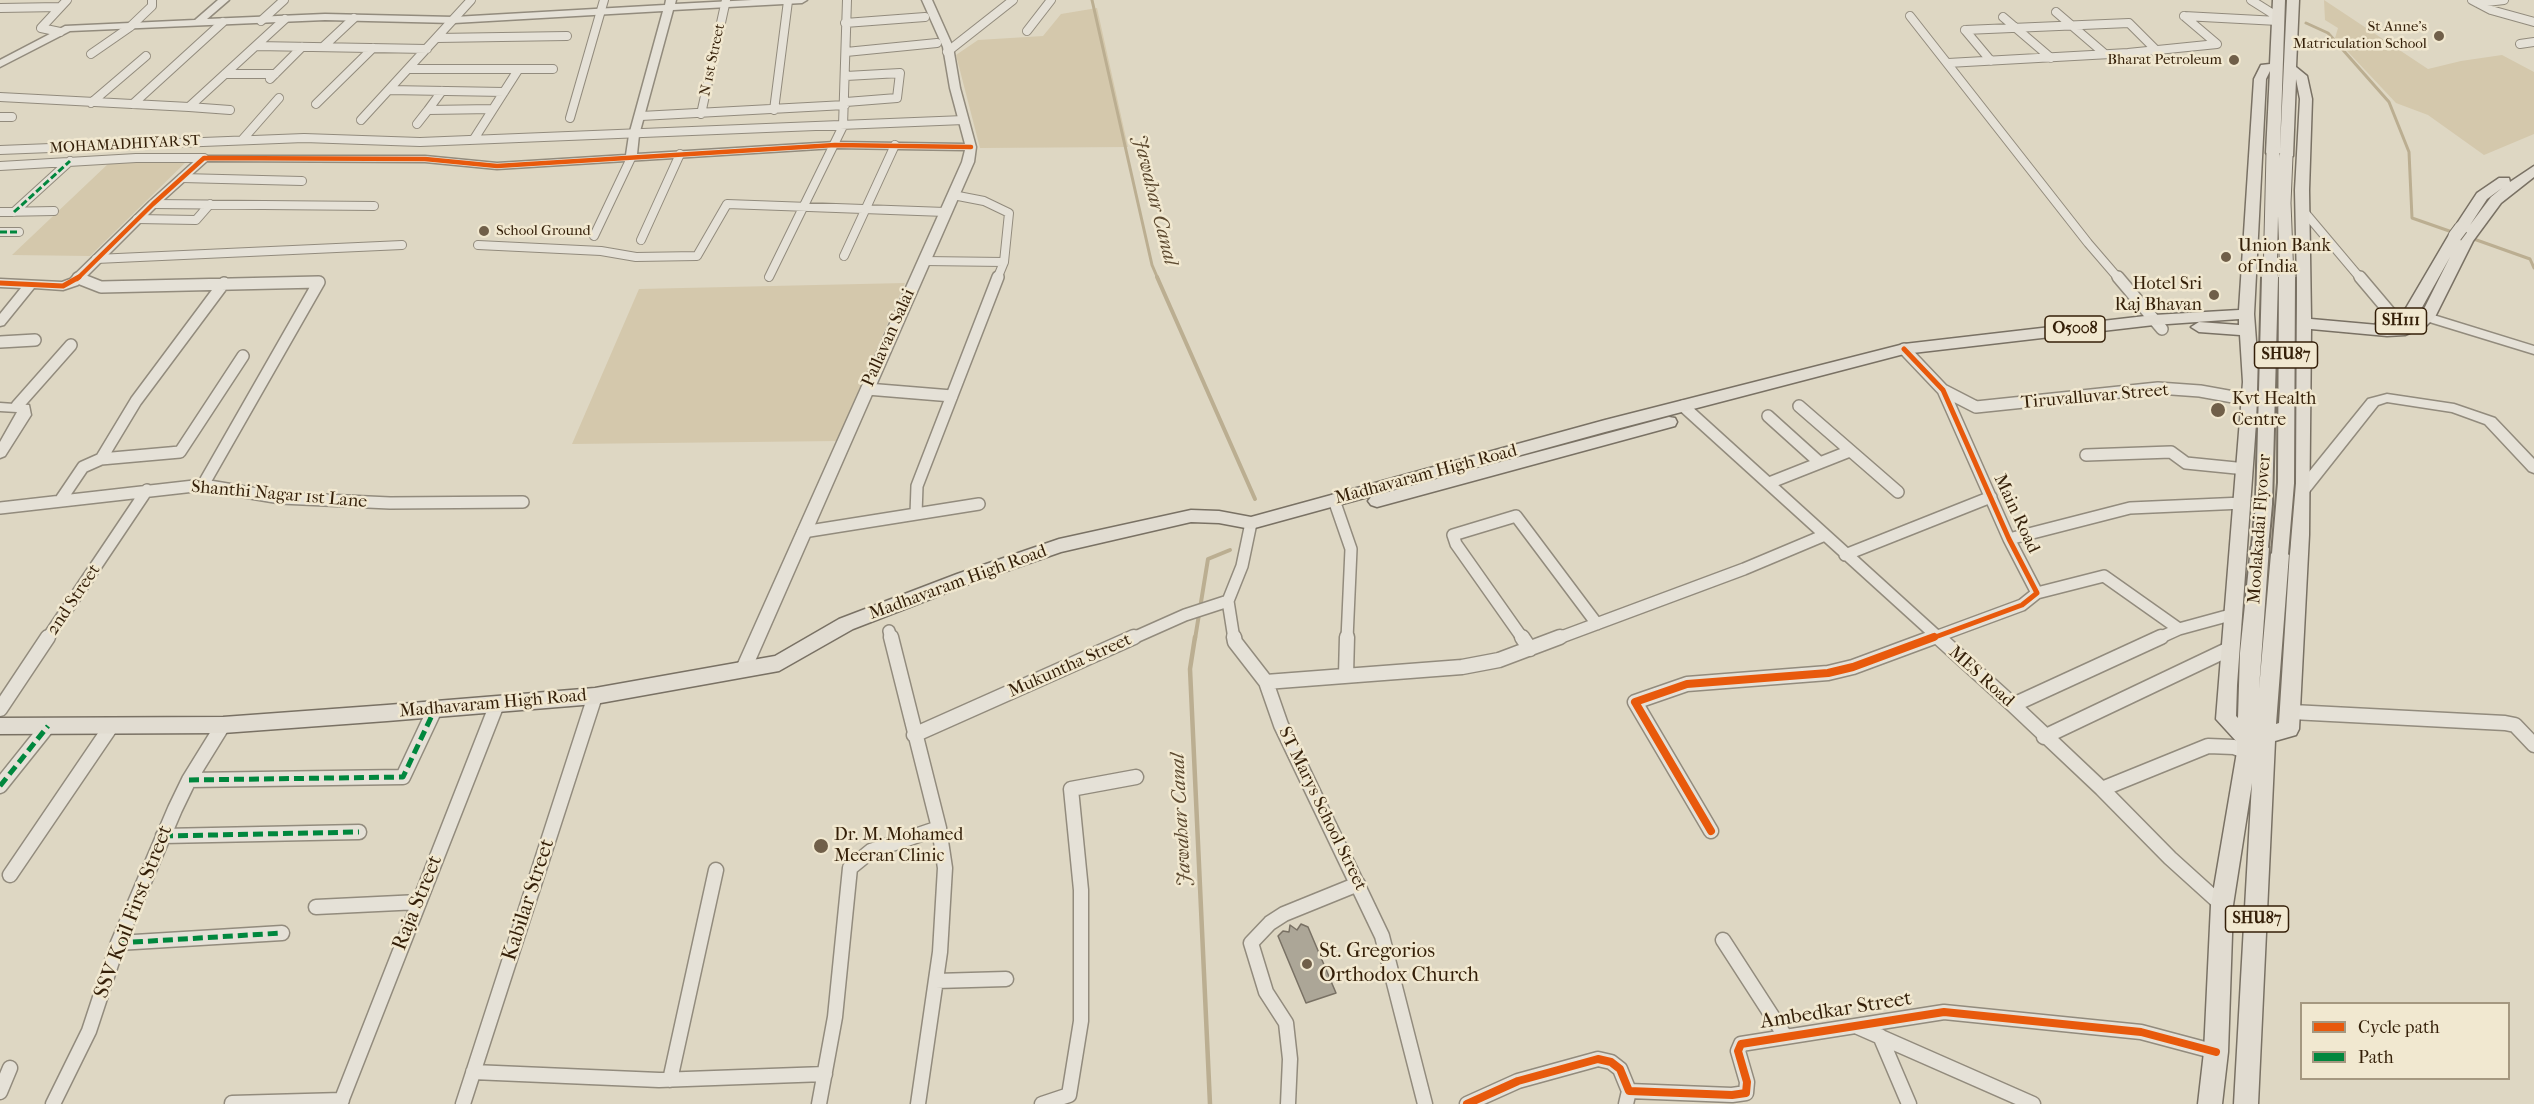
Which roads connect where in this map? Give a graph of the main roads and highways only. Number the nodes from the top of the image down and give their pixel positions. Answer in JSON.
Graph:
{"nodes":[{"id":1,"x":2293,"y":0,"type":"edge"},
{"id":2,"x":2278,"y":13,"type":"edge"},
{"id":3,"x":2283,"y":67,"type":"junction"},
{"id":4,"x":2279,"y":155,"type":"junction"},
{"id":5,"x":2534,"y":163,"type":"edge"},
{"id":6,"x":2463,"y":234,"type":"junction"},
{"id":7,"x":2249,"y":272,"type":"junction"},
{"id":8,"x":2304,"y":284,"type":"junction"},
{"id":9,"x":2246,"y":314,"type":"junction"},
{"id":10,"x":2302,"y":320,"type":"junction"},
{"id":11,"x":2158,"y":324,"type":"junction"},
{"id":12,"x":2247,"y":331,"type":"junction"},
{"id":13,"x":2251,"y":382,"type":"junction"},
{"id":14,"x":2303,"y":396,"type":"junction"},
{"id":15,"x":0,"y":726,"type":"edge"},
{"id":16,"x":2254,"y":742,"type":"junction"},
{"id":17,"x":2210,"y":1104,"type":"edge"},
{"id":18,"x":2246,"y":1104,"type":"edge"}],
"edges":[{"from":1,"to":3,"type":"main road","number":"SHU87"},
{"from":2,"to":3,"type":"main road","number":"SHU87"},
{"from":3,"to":4,"type":"main road","name":"Moolakadai Flyover","number":"SHU87"},
{"from":3,"to":7,"type":"main road"},
{"from":3,"to":8,"type":"main road"},
{"from":4,"to":16,"type":"main road","name":"Moolakadai Flyover","number":"SHU87","bridge":true},
{"from":4,"to":16,"type":"main road","name":"Moolakadai Flyover","number":"SHU87","bridge":true},
{"from":5,"to":6,"type":"main road","number":"SH111"},
{"from":6,"to":10,"type":"main road","number":"SH111"},
{"from":6,"to":10,"type":"main road","number":"SH111"},
{"from":7,"to":8,"type":"main road"},
{"from":7,"to":9,"type":"main road"},
{"from":8,"to":10,"type":"main road"},
{"from":9,"to":11,"type":"main road","number":"O5008"},
{"from":9,"to":12,"type":"main road"},
{"from":10,"to":14,"type":"main road"},
{"from":11,"to":12,"type":"main road","number":"O5008"},
{"from":11,"to":15,"type":"main road","name":"Madhavaram High Road","number":"O5008"},
{"from":12,"to":13,"type":"main road"},
{"from":13,"to":14,"type":"main road"},
{"from":13,"to":16,"type":"main road"},
{"from":14,"to":16,"type":"main road"},
{"from":16,"to":17,"type":"main road","number":"SHU87"},
{"from":16,"to":18,"type":"main road","number":"SHU87"}]}
